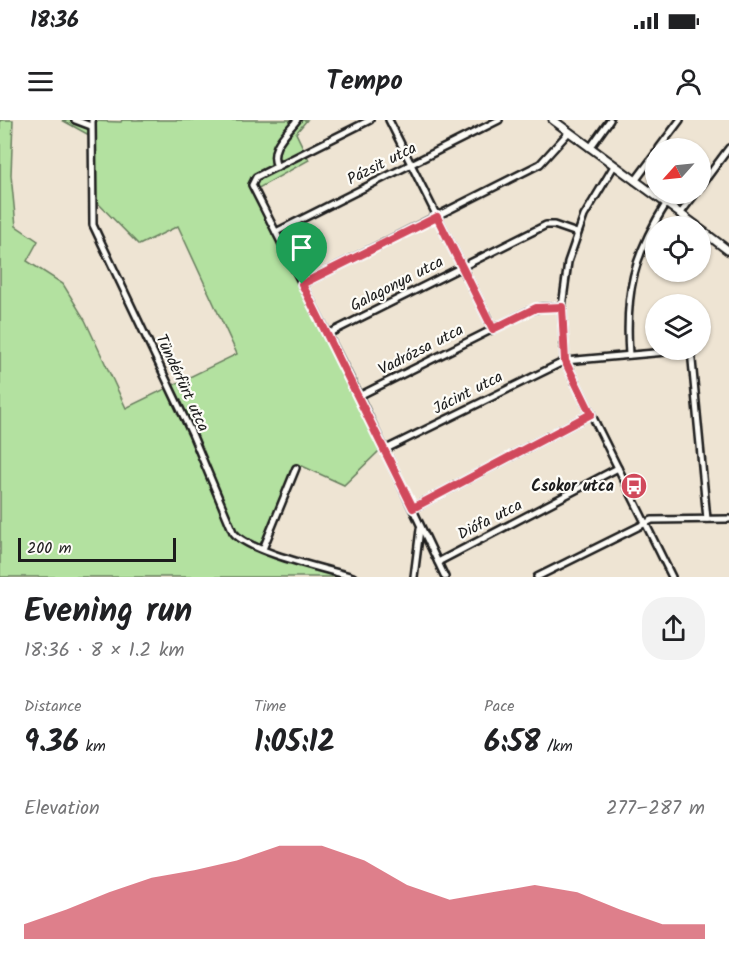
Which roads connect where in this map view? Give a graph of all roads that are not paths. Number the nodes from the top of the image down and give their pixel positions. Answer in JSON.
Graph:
{"nodes":[{"id":1,"x":75,"y":120,"type":"edge"},
{"id":2,"x":297,"y":120,"type":"edge"},
{"id":3,"x":370,"y":120,"type":"edge"},
{"id":4,"x":390,"y":120,"type":"edge"},
{"id":5,"x":499,"y":120,"type":"edge"},
{"id":6,"x":553,"y":120,"type":"edge"},
{"id":7,"x":610,"y":120,"type":"edge"},
{"id":8,"x":680,"y":120,"type":"edge"},
{"id":9,"x":92,"y":123,"type":"edge"},
{"id":10,"x":569,"y":132,"type":"junction"},
{"id":11,"x":666,"y":138,"type":"edge"},
{"id":12,"x":590,"y":148,"type":"junction"},
{"id":13,"x":729,"y":148,"type":"edge"},
{"id":14,"x":412,"y":164,"type":"junction"},
{"id":15,"x":614,"y":166,"type":"junction"},
{"id":16,"x":277,"y":167,"type":"junction"},
{"id":17,"x":645,"y":168,"type":"edge"},
{"id":18,"x":711,"y":172,"type":"edge"},
{"id":19,"x":635,"y":181,"type":"junction"},
{"id":20,"x":645,"y":188,"type":"edge"},
{"id":21,"x":666,"y":204,"type":"joint"},
{"id":22,"x":688,"y":204,"type":"edge"},
{"id":23,"x":680,"y":214,"type":"junction"},
{"id":24,"x":683,"y":216,"type":"edge"},
{"id":25,"x":437,"y":217,"type":"junction"},
{"id":26,"x":276,"y":232,"type":"junction"},
{"id":27,"x":577,"y":233,"type":"junction"},
{"id":28,"x":711,"y":238,"type":"edge"},
{"id":29,"x":729,"y":250,"type":"edge"},
{"id":30,"x":462,"y":267,"type":"junction"},
{"id":31,"x":302,"y":284,"type":"junction"},
{"id":32,"x":562,"y":307,"type":"junction"},
{"id":33,"x":493,"y":329,"type":"junction"},
{"id":34,"x":328,"y":334,"type":"junction"},
{"id":35,"x":645,"y":354,"type":"edge"},
{"id":36,"x":629,"y":355,"type":"junction"},
{"id":37,"x":691,"y":360,"type":"edge"},
{"id":38,"x":565,"y":361,"type":"junction"},
{"id":39,"x":359,"y":396,"type":"junction"},
{"id":40,"x":591,"y":414,"type":"junction"},
{"id":41,"x":384,"y":450,"type":"junction"},
{"id":42,"x":296,"y":468,"type":"dead end"},
{"id":43,"x":618,"y":468,"type":"junction"},
{"id":44,"x":413,"y":508,"type":"junction"},
{"id":45,"x":707,"y":519,"type":"junction"},
{"id":46,"x":729,"y":519,"type":"edge"},
{"id":47,"x":646,"y":523,"type":"junction"},
{"id":48,"x":420,"y":528,"type":"junction"},
{"id":49,"x":262,"y":549,"type":"junction"},
{"id":50,"x":438,"y":562,"type":"junction"},
{"id":51,"x":353,"y":577,"type":"edge"},
{"id":52,"x":414,"y":577,"type":"edge"},
{"id":53,"x":445,"y":577,"type":"edge"},
{"id":54,"x":537,"y":577,"type":"edge"},
{"id":55,"x":672,"y":577,"type":"edge"}],
"edges":[{"from":1,"to":9,"type":"street"},
{"from":2,"to":16,"type":"street"},
{"from":3,"to":16,"type":"street"},
{"from":4,"to":14,"type":"street"},
{"from":5,"to":14,"type":"street","name":"Pázsit utca"},
{"from":6,"to":10,"type":"street"},
{"from":7,"to":12,"type":"street"},
{"from":8,"to":11,"type":"street"},
{"from":9,"to":49,"type":"street","name":"Tündérfürt utca"},
{"from":10,"to":12,"type":"street"},
{"from":10,"to":25,"type":"street"},
{"from":12,"to":15,"type":"street"},
{"from":13,"to":18,"type":"street"},
{"from":14,"to":25,"type":"street"},
{"from":14,"to":26,"type":"street","name":"Pázsit utca"},
{"from":15,"to":19,"type":"street"},
{"from":15,"to":27,"type":"street"},
{"from":16,"to":26,"type":"street"},
{"from":17,"to":19,"type":"street"},
{"from":19,"to":20,"type":"street"},
{"from":21,"to":23,"type":"street"},
{"from":21,"to":36,"type":"street"},
{"from":22,"to":23,"type":"street"},
{"from":23,"to":24,"type":"street"},
{"from":25,"to":30,"type":"street"},
{"from":25,"to":31,"type":"street"},
{"from":26,"to":31,"type":"street"},
{"from":27,"to":30,"type":"street","name":"Galagonya utca"},
{"from":27,"to":32,"type":"street"},
{"from":28,"to":29,"type":"street"},
{"from":30,"to":33,"type":"street"},
{"from":30,"to":34,"type":"street","name":"Galagonya utca"},
{"from":31,"to":34,"type":"street"},
{"from":32,"to":33,"type":"street","name":"Vadrózsa utca"},
{"from":32,"to":38,"type":"street"},
{"from":33,"to":39,"type":"street","name":"Vadrózsa utca"},
{"from":34,"to":39,"type":"street"},
{"from":35,"to":36,"type":"street"},
{"from":36,"to":38,"type":"street"},
{"from":37,"to":45,"type":"street"},
{"from":38,"to":40,"type":"street"},
{"from":38,"to":41,"type":"street","name":"Jácint utca"},
{"from":39,"to":41,"type":"street"},
{"from":40,"to":43,"type":"street"},
{"from":40,"to":44,"type":"street"},
{"from":41,"to":44,"type":"street"},
{"from":42,"to":49,"type":"street"},
{"from":43,"to":47,"type":"street"},
{"from":43,"to":50,"type":"street","name":"Diófa utca"},
{"from":44,"to":48,"type":"street"},
{"from":45,"to":46,"type":"street"},
{"from":45,"to":47,"type":"street"},
{"from":47,"to":54,"type":"street"},
{"from":47,"to":55,"type":"street"},
{"from":48,"to":50,"type":"street"},
{"from":48,"to":52,"type":"street"},
{"from":49,"to":51,"type":"street","name":"Tündérfürt utca"},
{"from":50,"to":53,"type":"street"}]}
